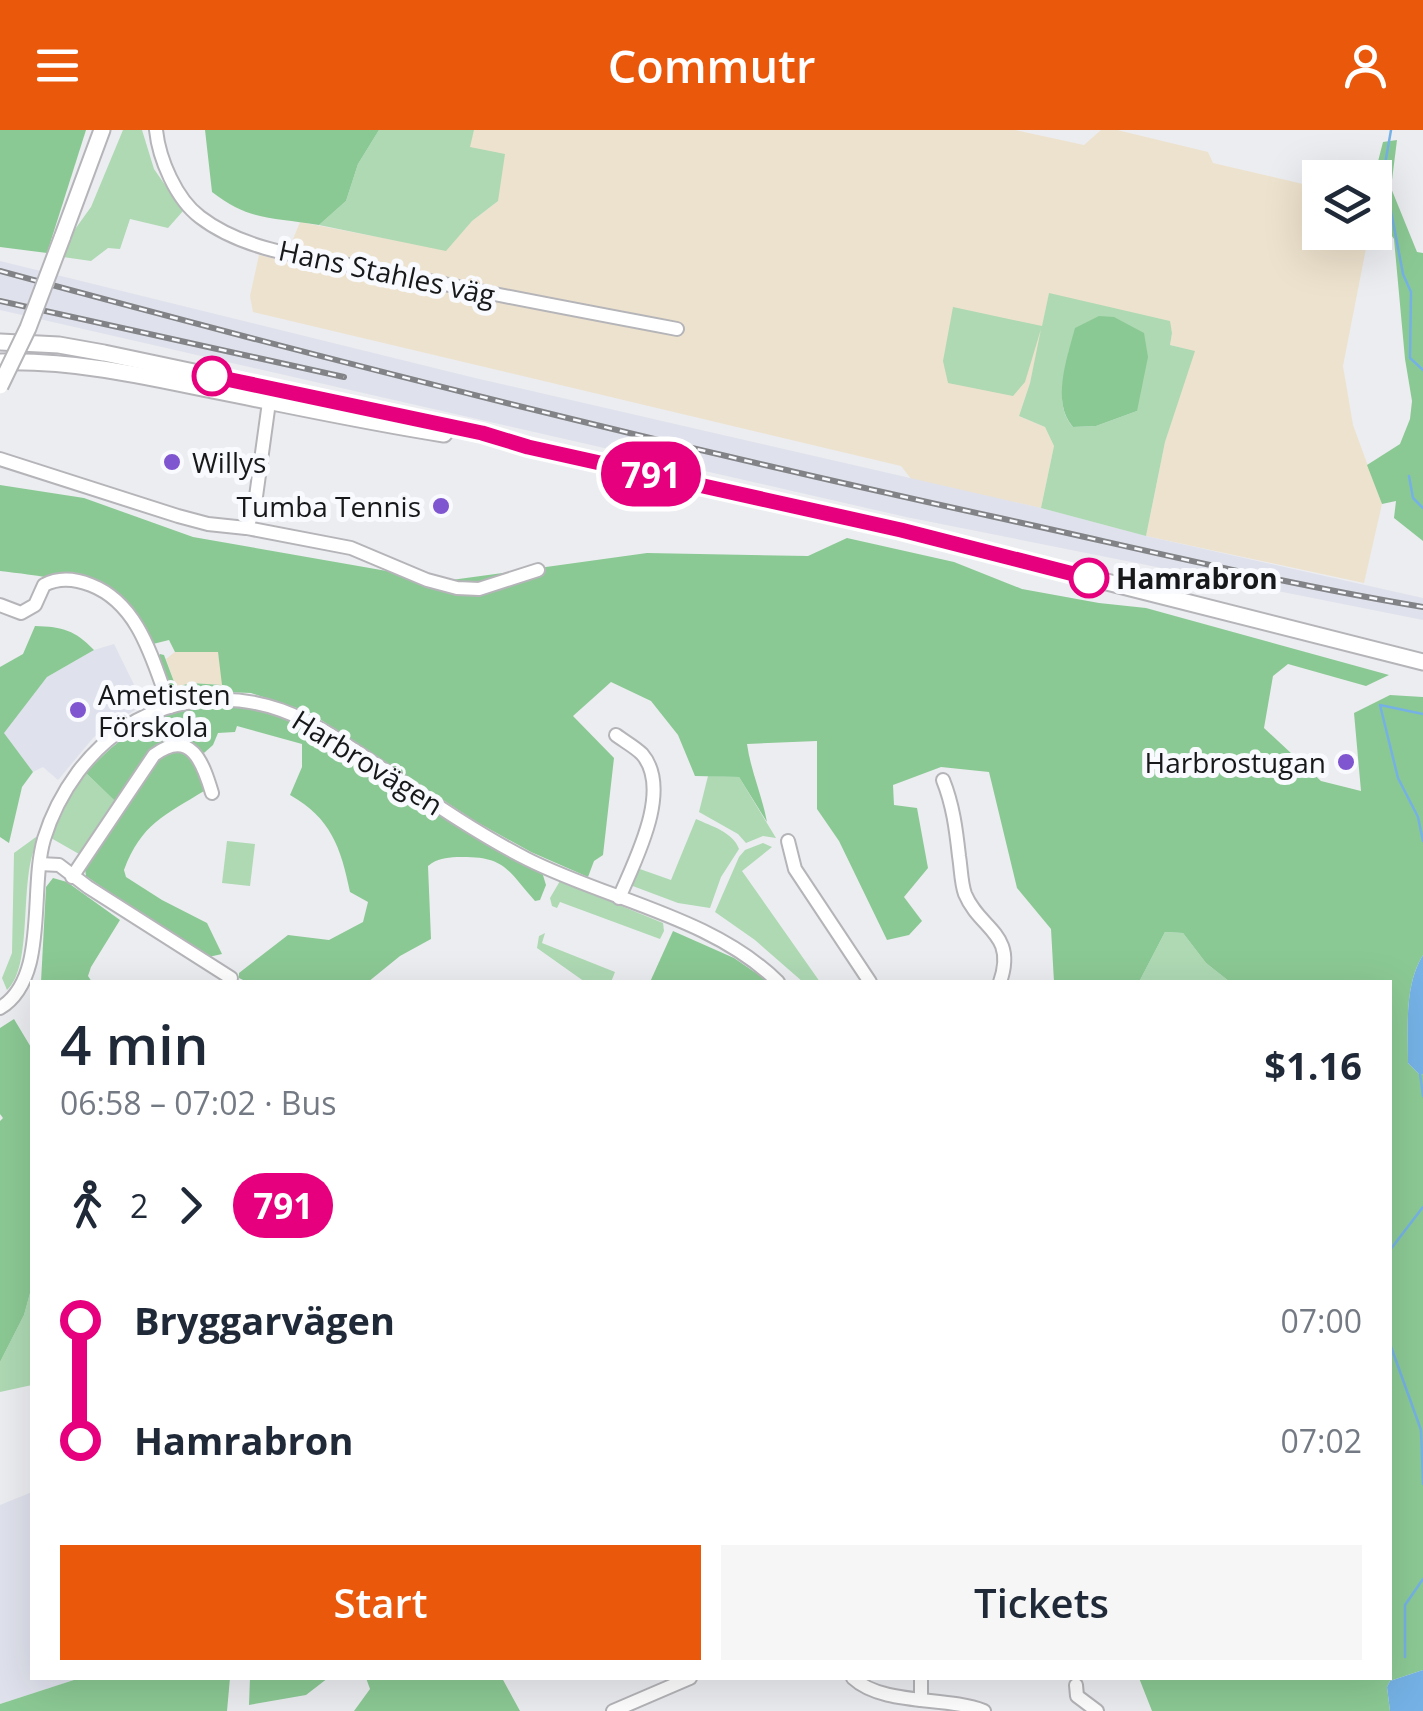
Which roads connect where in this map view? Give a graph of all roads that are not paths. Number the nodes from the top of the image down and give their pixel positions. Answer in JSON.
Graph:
{"nodes":[{"id":1,"x":91,"y":130,"type":"edge"},
{"id":2,"x":102,"y":130,"type":"edge"},
{"id":3,"x":156,"y":130,"type":"edge"},
{"id":4,"x":60,"y":237,"type":"junction"},
{"id":5,"x":677,"y":329,"type":"dead end"},
{"id":6,"x":2,"y":341,"type":"edge"},
{"id":7,"x":0,"y":362,"type":"edge"},
{"id":8,"x":0,"y":373,"type":"edge"},
{"id":9,"x":0,"y":386,"type":"edge"},
{"id":10,"x":270,"y":395,"type":"junction"},
{"id":11,"x":0,"y":459,"type":"edge"},
{"id":12,"x":247,"y":528,"type":"junction"},
{"id":13,"x":538,"y":570,"type":"dead end"},
{"id":14,"x":2,"y":609,"type":"edge"},
{"id":15,"x":1423,"y":662,"type":"edge"},
{"id":16,"x":170,"y":707,"type":"junction"},
{"id":17,"x":616,"y":736,"type":"dead end"},
{"id":18,"x":943,"y":780,"type":"dead end"},
{"id":19,"x":212,"y":793,"type":"dead end"},
{"id":20,"x":788,"y":841,"type":"dead end"},
{"id":21,"x":40,"y":864,"type":"junction"},
{"id":22,"x":72,"y":877,"type":"junction"},
{"id":23,"x":619,"y":898,"type":"junction"},
{"id":24,"x":231,"y":978,"type":"dead end"},
{"id":25,"x":775,"y":980,"type":"edge"},
{"id":26,"x":869,"y":980,"type":"edge"},
{"id":27,"x":1000,"y":980,"type":"edge"},
{"id":28,"x":7,"y":1004,"type":"edge"},
{"id":29,"x":685,"y":1680,"type":"edge"},
{"id":30,"x":855,"y":1680,"type":"edge"},
{"id":31,"x":921,"y":1680,"type":"edge"},
{"id":32,"x":1076,"y":1685,"type":"dead end"},
{"id":33,"x":921,"y":1700,"type":"junction"},
{"id":34,"x":613,"y":1711,"type":"edge"},
{"id":35,"x":984,"y":1711,"type":"edge"},
{"id":36,"x":1097,"y":1711,"type":"edge"}],
"edges":[{"from":1,"to":4,"type":"main road"},
{"from":2,"to":4,"type":"main road"},
{"from":3,"to":5,"type":"street","name":"Hans Stahles väg"},
{"from":4,"to":8,"type":"main road","bridge":true},
{"from":4,"to":9,"type":"main road","bridge":true},
{"from":6,"to":10,"type":"main road"},
{"from":7,"to":10,"type":"main road"},
{"from":10,"to":12,"type":"street"},
{"from":10,"to":15,"type":"main road"},
{"from":11,"to":12,"type":"street"},
{"from":12,"to":13,"type":"street"},
{"from":14,"to":16,"type":"street"},
{"from":16,"to":21,"type":"street","name":"Harbrovägen"},
{"from":16,"to":23,"type":"street","name":"Harbrovägen"},
{"from":17,"to":23,"type":"street"},
{"from":18,"to":27,"type":"street"},
{"from":19,"to":22,"type":"street"},
{"from":20,"to":26,"type":"street"},
{"from":21,"to":22,"type":"street"},
{"from":21,"to":28,"type":"street","name":"Harbrovägen"},
{"from":22,"to":24,"type":"street"},
{"from":23,"to":25,"type":"street","name":"Harbrovägen"},
{"from":29,"to":34,"type":"street"},
{"from":30,"to":33,"type":"street"},
{"from":31,"to":33,"type":"street"},
{"from":32,"to":36,"type":"street"},
{"from":33,"to":35,"type":"street"}]}
